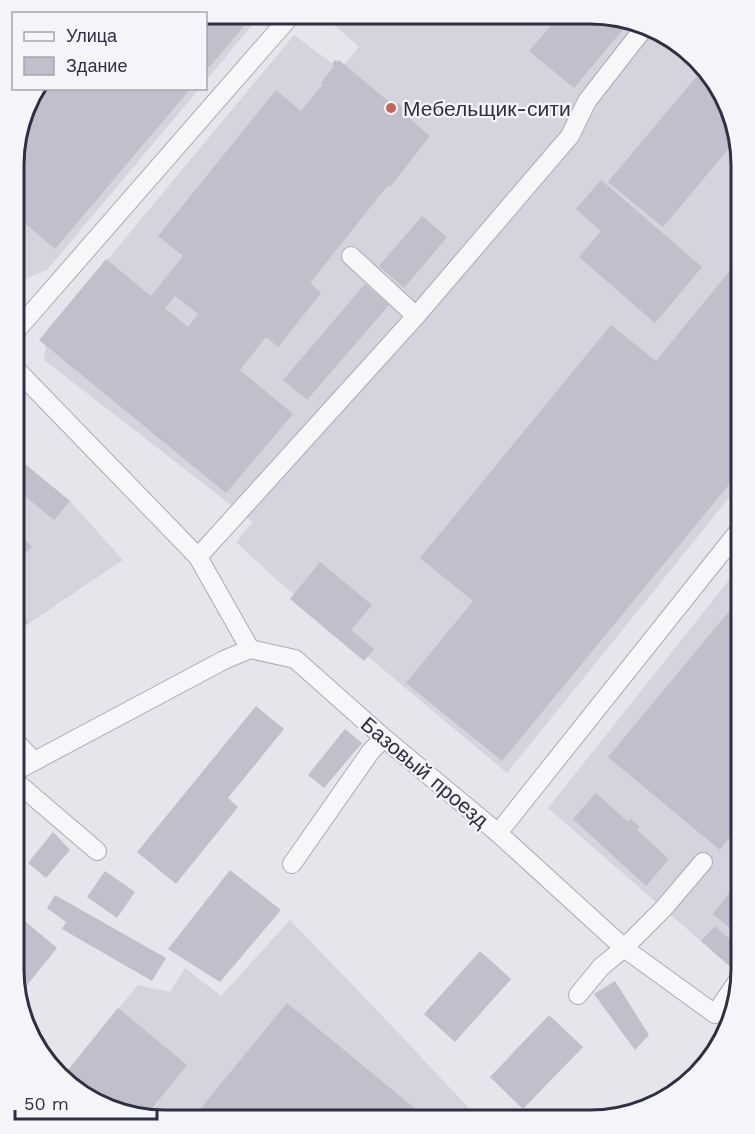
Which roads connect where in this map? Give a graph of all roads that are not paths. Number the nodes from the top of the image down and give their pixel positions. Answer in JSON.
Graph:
{"nodes":[{"id":1,"x":284,"y":24,"type":"edge"},
{"id":2,"x":640,"y":34,"type":"edge"},
{"id":3,"x":351,"y":255,"type":"dead end"},
{"id":4,"x":416,"y":316,"type":"junction"},
{"id":5,"x":24,"y":322,"type":"edge"},
{"id":6,"x":24,"y":376,"type":"edge"},
{"id":7,"x":731,"y":541,"type":"edge"},
{"id":8,"x":198,"y":557,"type":"junction"},
{"id":9,"x":250,"y":649,"type":"junction"},
{"id":10,"x":384,"y":738,"type":"junction"},
{"id":11,"x":24,"y":750,"type":"edge"},
{"id":12,"x":34,"y":761,"type":"junction"},
{"id":13,"x":24,"y":766,"type":"edge"},
{"id":14,"x":24,"y":789,"type":"edge"},
{"id":15,"x":498,"y":833,"type":"junction"},
{"id":16,"x":97,"y":851,"type":"dead end"},
{"id":17,"x":703,"y":862,"type":"dead end"},
{"id":18,"x":292,"y":864,"type":"dead end"},
{"id":19,"x":624,"y":948,"type":"junction"},
{"id":20,"x":578,"y":995,"type":"dead end"},
{"id":21,"x":728,"y":995,"type":"edge"}],
"edges":[{"from":1,"to":5,"type":"street"},
{"from":2,"to":4,"type":"street"},
{"from":3,"to":4,"type":"street"},
{"from":4,"to":8,"type":"street"},
{"from":6,"to":8,"type":"street"},
{"from":7,"to":15,"type":"street","name":"Базовый проезд"},
{"from":8,"to":9,"type":"street"},
{"from":9,"to":10,"type":"street","name":"Базовый проезд"},
{"from":9,"to":12,"type":"street"},
{"from":10,"to":15,"type":"street","name":"Базовый проезд"},
{"from":10,"to":18,"type":"street"},
{"from":11,"to":12,"type":"street"},
{"from":12,"to":13,"type":"street"},
{"from":14,"to":16,"type":"street"},
{"from":15,"to":19,"type":"street"},
{"from":17,"to":19,"type":"street"},
{"from":19,"to":20,"type":"street"},
{"from":19,"to":21,"type":"street"}]}
